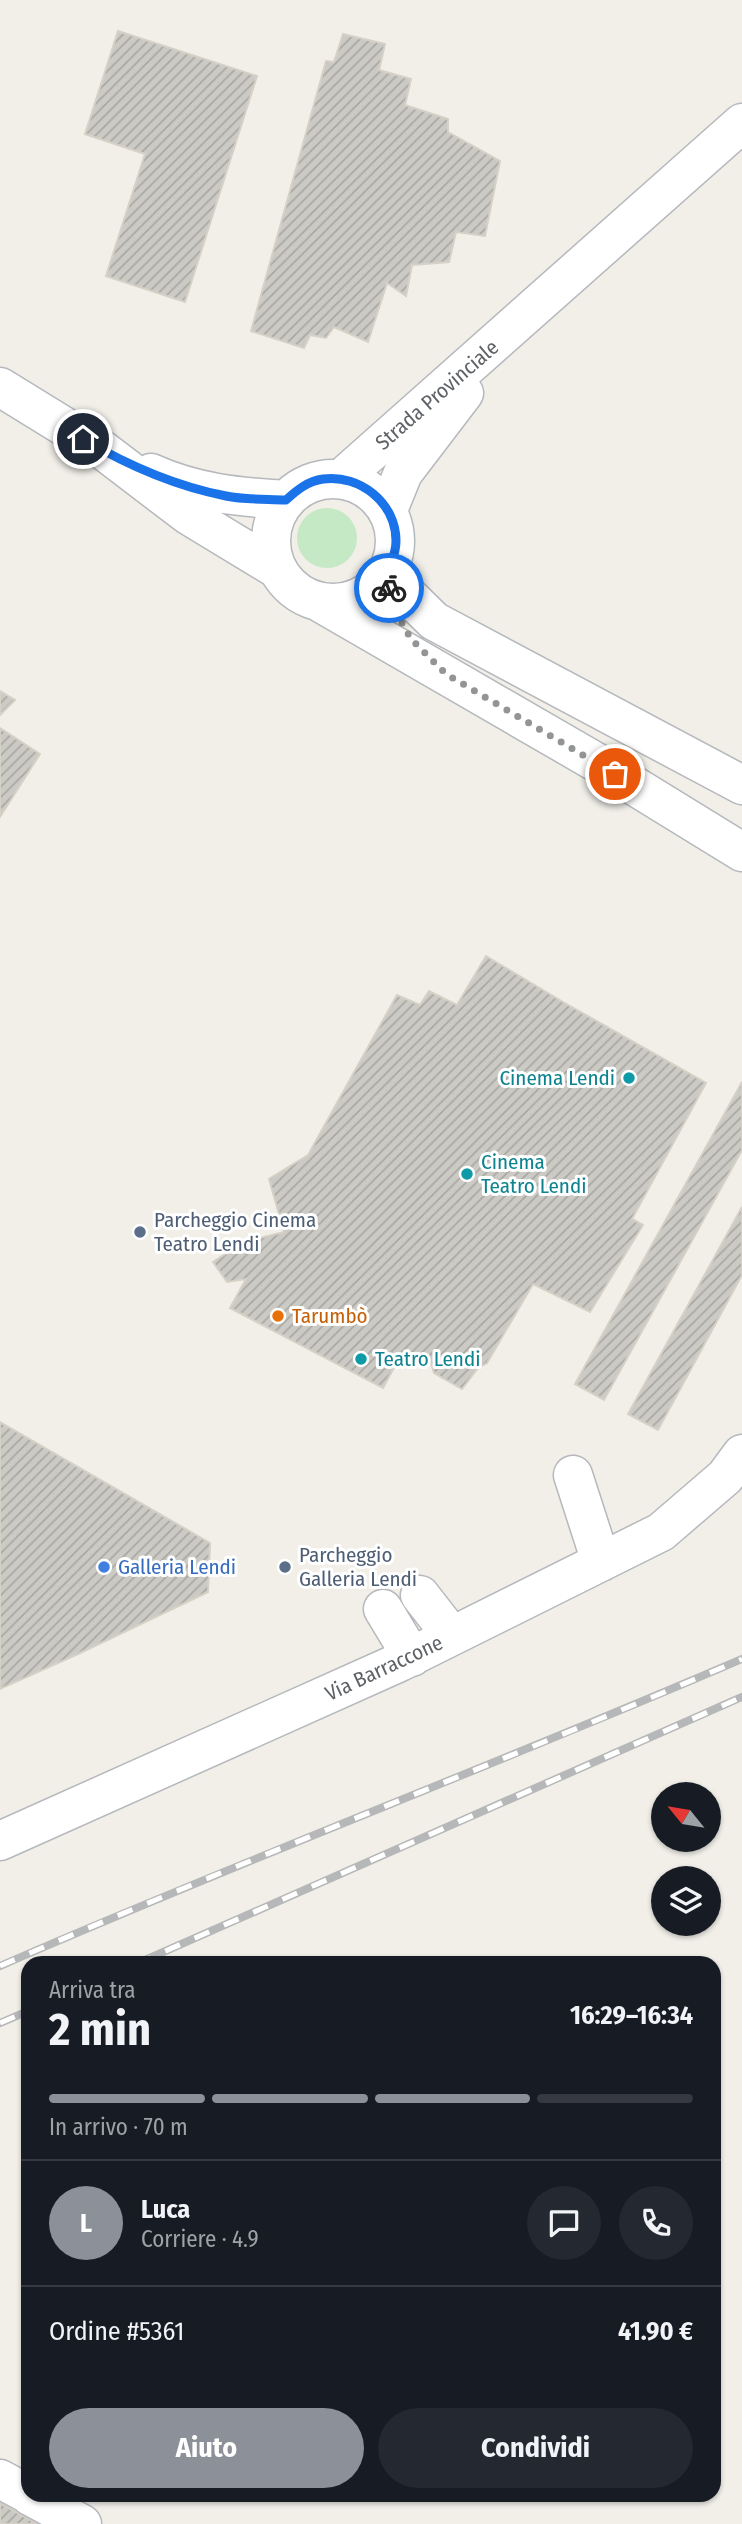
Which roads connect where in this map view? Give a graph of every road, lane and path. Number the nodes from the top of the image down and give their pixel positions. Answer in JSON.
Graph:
{"nodes":[{"id":1,"x":742,"y":123,"type":"edge"},
{"id":2,"x":503,"y":337,"type":"junction"},
{"id":3,"x":0,"y":387,"type":"edge"},
{"id":4,"x":104,"y":451,"type":"junction"},
{"id":5,"x":342,"y":478,"type":"junction"},
{"id":6,"x":286,"y":500,"type":"junction"},
{"id":7,"x":388,"y":510,"type":"junction"},
{"id":8,"x":277,"y":569,"type":"junction"},
{"id":9,"x":387,"y":574,"type":"junction"},
{"id":10,"x":321,"y":603,"type":"junction"},
{"id":11,"x":446,"y":674,"type":"junction"},
{"id":12,"x":742,"y":785,"type":"edge"},
{"id":13,"x":742,"y":852,"type":"edge"},
{"id":14,"x":742,"y":1454,"type":"edge"},
{"id":15,"x":573,"y":1475,"type":"dead end"},
{"id":16,"x":601,"y":1562,"type":"junction"},
{"id":17,"x":420,"y":1595,"type":"dead end"},
{"id":18,"x":383,"y":1609,"type":"dead end"},
{"id":19,"x":452,"y":1636,"type":"junction"},
{"id":20,"x":412,"y":1657,"type":"junction"},
{"id":21,"x":0,"y":1841,"type":"edge"},
{"id":22,"x":0,"y":2479,"type":"edge"},
{"id":23,"x":21,"y":2491,"type":"edge"},
{"id":24,"x":42,"y":2502,"type":"edge"},
{"id":25,"x":82,"y":2524,"type":"edge"}],
"edges":[{"from":1,"to":2,"type":"street"},
{"from":2,"to":5,"type":"street","name":"Strada Provinciale"},
{"from":2,"to":7,"type":"street","name":"Strada Provinciale"},
{"from":3,"to":4,"type":"street"},
{"from":4,"to":6,"type":"street"},
{"from":4,"to":8,"type":"street"},
{"from":5,"to":6,"type":"street"},
{"from":5,"to":7,"type":"street"},
{"from":6,"to":8,"type":"street"},
{"from":7,"to":9,"type":"street"},
{"from":8,"to":10,"type":"street"},
{"from":9,"to":10,"type":"street"},
{"from":9,"to":11,"type":"street"},
{"from":9,"to":12,"type":"street"},
{"from":10,"to":11,"type":"street"},
{"from":11,"to":13,"type":"street"},
{"from":14,"to":16,"type":"street","name":"Via Barraccone"},
{"from":15,"to":16,"type":"street"},
{"from":16,"to":19,"type":"street","name":"Via Barraccone"},
{"from":17,"to":19,"type":"street"},
{"from":18,"to":20,"type":"street"},
{"from":19,"to":20,"type":"street","name":"Via Barraccone"},
{"from":20,"to":21,"type":"street","name":"Via Barraccone"},
{"from":22,"to":23,"type":"street"},
{"from":24,"to":25,"type":"street"}]}
